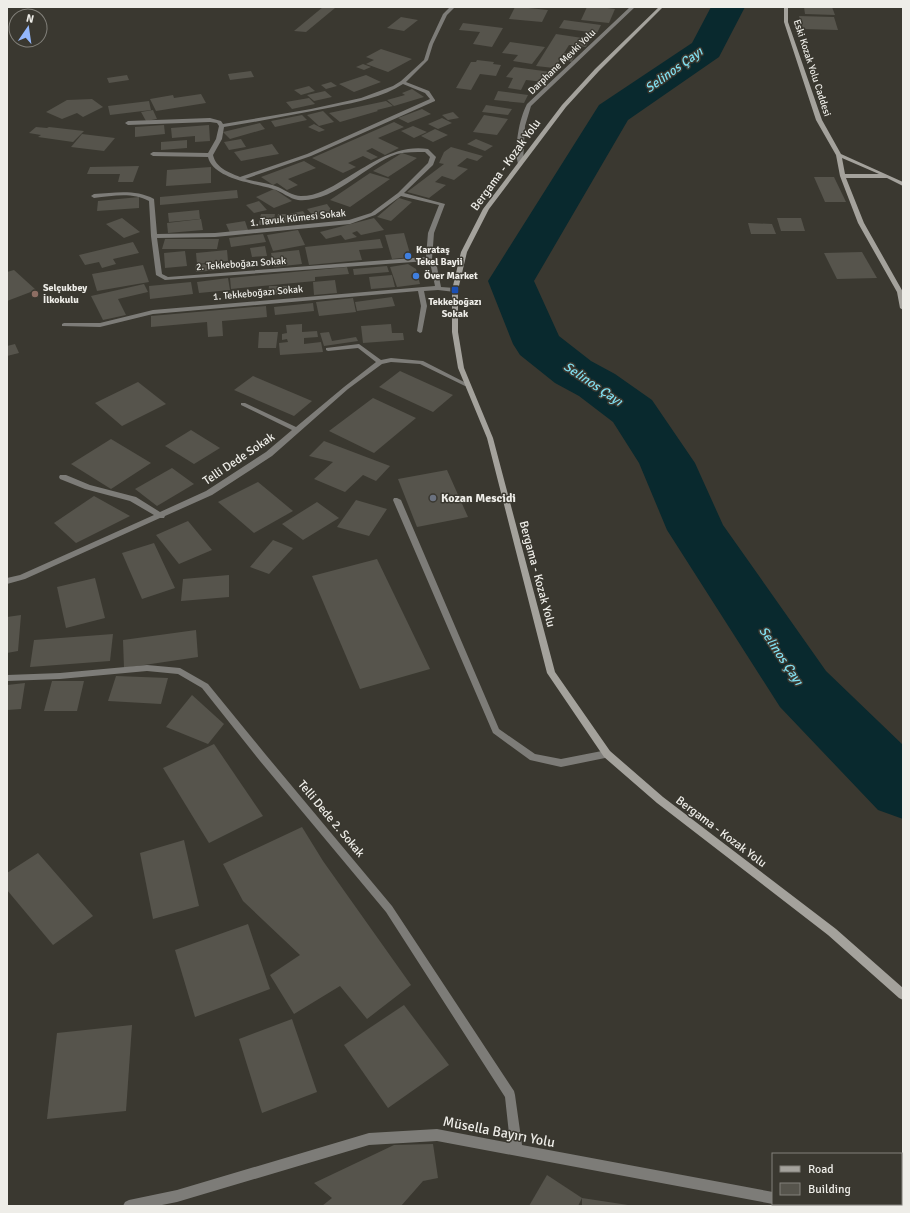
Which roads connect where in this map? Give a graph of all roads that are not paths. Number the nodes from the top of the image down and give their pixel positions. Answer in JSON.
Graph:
{"nodes":[{"id":1,"x":453,"y":7,"type":"edge"},
{"id":2,"x":633,"y":7,"type":"edge"},
{"id":3,"x":661,"y":7,"type":"edge"},
{"id":4,"x":786,"y":7,"type":"edge"},
{"id":5,"x":403,"y":82,"type":"junction"},
{"id":6,"x":128,"y":123,"type":"dead end"},
{"id":7,"x":222,"y":126,"type":"junction"},
{"id":8,"x":153,"y":154,"type":"dead end"},
{"id":9,"x":210,"y":155,"type":"junction"},
{"id":10,"x":839,"y":155,"type":"junction"},
{"id":11,"x":520,"y":163,"type":"junction"},
{"id":12,"x":844,"y":176,"type":"junction"},
{"id":13,"x":888,"y":176,"type":"junction"},
{"id":14,"x":239,"y":179,"type":"junction"},
{"id":15,"x":903,"y":184,"type":"edge"},
{"id":16,"x":400,"y":194,"type":"junction"},
{"id":17,"x":94,"y":196,"type":"dead end"},
{"id":18,"x":154,"y":236,"type":"junction"},
{"id":19,"x":429,"y":259,"type":"junction"},
{"id":20,"x":438,"y":288,"type":"junction"},
{"id":21,"x":421,"y":289,"type":"junction"},
{"id":22,"x":455,"y":290,"type":"junction"},
{"id":23,"x":903,"y":308,"type":"edge"},
{"id":24,"x":64,"y":325,"type":"dead end"},
{"id":25,"x":420,"y":331,"type":"dead end"},
{"id":26,"x":328,"y":349,"type":"dead end"},
{"id":27,"x":380,"y":362,"type":"junction"},
{"id":28,"x":467,"y":385,"type":"junction"},
{"id":29,"x":243,"y":404,"type":"dead end"},
{"id":30,"x":297,"y":430,"type":"junction"},
{"id":31,"x":63,"y":477,"type":"dead end"},
{"id":32,"x":397,"y":500,"type":"dead end"},
{"id":33,"x":161,"y":516,"type":"junction"},
{"id":34,"x":7,"y":581,"type":"edge"},
{"id":35,"x":7,"y":678,"type":"edge"},
{"id":36,"x":607,"y":754,"type":"junction"},
{"id":37,"x":903,"y":995,"type":"edge"},
{"id":38,"x":517,"y":1151,"type":"junction"},
{"id":39,"x":772,"y":1198,"type":"edge"},
{"id":40,"x":128,"y":1206,"type":"edge"}],
"edges":[{"from":1,"to":5,"type":"street"},
{"from":2,"to":11,"type":"street","name":"Darphane Mevki Yolu"},
{"from":3,"to":11,"type":"main road","name":"Bergama - Kozak Yolu"},
{"from":4,"to":10,"type":"main road","name":"Eski Kozak Yolu Caddesi"},
{"from":5,"to":7,"type":"street"},
{"from":5,"to":14,"type":"street"},
{"from":6,"to":7,"type":"street"},
{"from":7,"to":9,"type":"street"},
{"from":8,"to":9,"type":"street"},
{"from":9,"to":14,"type":"street"},
{"from":10,"to":12,"type":"main road","name":"Eski Kozak Yolu Caddesi"},
{"from":10,"to":13,"type":"main road"},
{"from":11,"to":22,"type":"main road","name":"Bergama - Kozak Yolu"},
{"from":12,"to":13,"type":"main road"},
{"from":12,"to":23,"type":"main road","name":"Eski Kozak Yolu Caddesi"},
{"from":13,"to":15,"type":"main road"},
{"from":14,"to":16,"type":"street","name":"1. Tavuk Kümesi Sokak"},
{"from":16,"to":18,"type":"street","name":"1. Tavuk Kümesi Sokak"},
{"from":16,"to":19,"type":"street"},
{"from":17,"to":18,"type":"street","name":"2. Tekkeboğazı Sokak"},
{"from":18,"to":19,"type":"street","name":"2. Tekkeboğazı Sokak"},
{"from":19,"to":20,"type":"street"},
{"from":20,"to":21,"type":"street","name":"1. Tekkeboğazı Sokak"},
{"from":20,"to":22,"type":"street","name":"1. Tekkeboğazı Sokak"},
{"from":21,"to":24,"type":"street","name":"1. Tekkeboğazı Sokak"},
{"from":21,"to":25,"type":"street"},
{"from":22,"to":28,"type":"main road","name":"Bergama - Kozak Yolu"},
{"from":26,"to":27,"type":"street"},
{"from":27,"to":28,"type":"street"},
{"from":27,"to":30,"type":"street","name":"Telli Dede Sokak"},
{"from":28,"to":36,"type":"main road","name":"Bergama - Kozak Yolu"},
{"from":29,"to":30,"type":"street"},
{"from":30,"to":33,"type":"street","name":"Telli Dede Sokak"},
{"from":31,"to":33,"type":"street"},
{"from":32,"to":36,"type":"street"},
{"from":33,"to":34,"type":"street","name":"Telli Dede Sokak"},
{"from":35,"to":38,"type":"street","name":"Telli Dede 2. Sokak"},
{"from":36,"to":37,"type":"main road","name":"Bergama - Kozak Yolu"},
{"from":38,"to":39,"type":"street","name":"Müsella Bayırı Yolu"},
{"from":38,"to":40,"type":"street","name":"Müsella Bayırı Yolu"}]}
